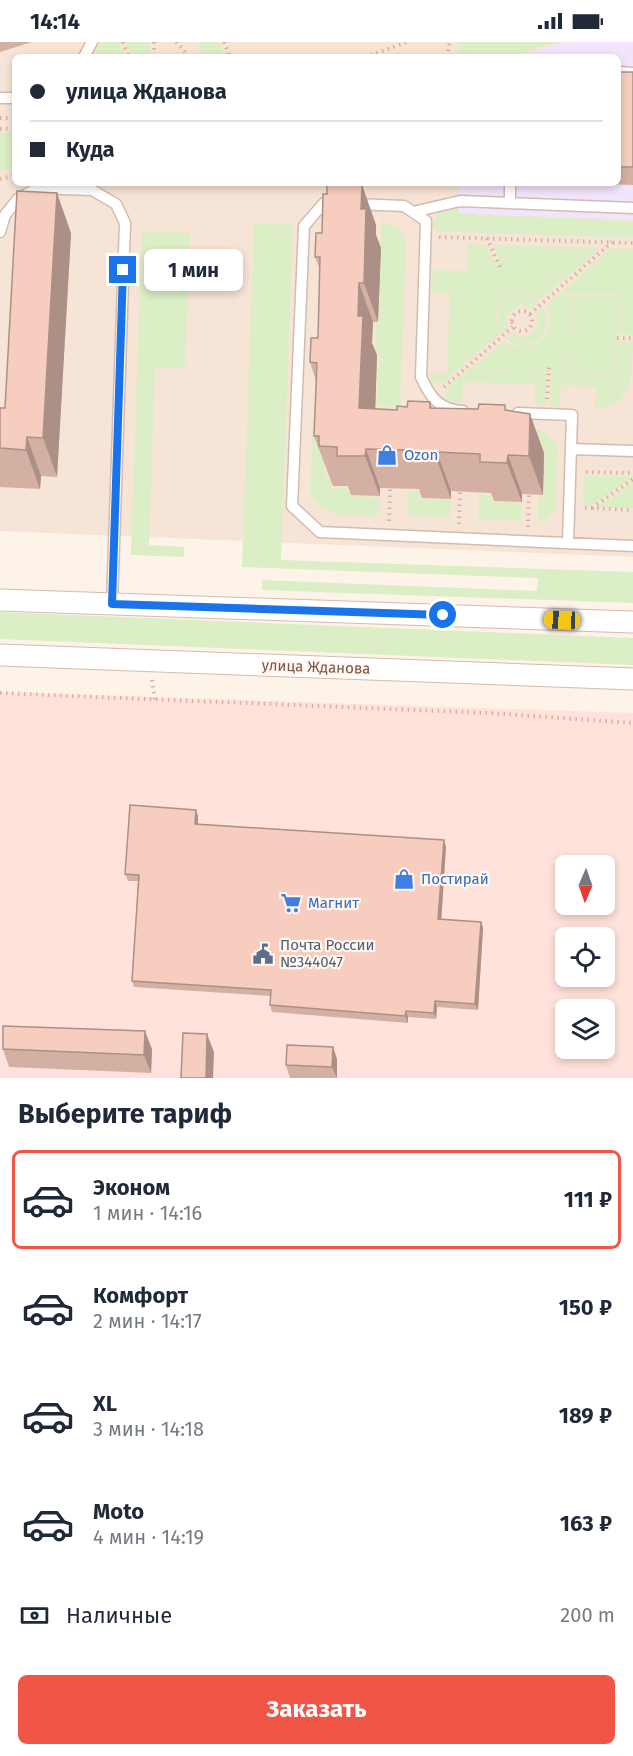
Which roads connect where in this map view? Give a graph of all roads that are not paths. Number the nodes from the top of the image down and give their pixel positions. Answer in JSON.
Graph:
{"nodes":[{"id":1,"x":510,"y":186,"type":"edge"},
{"id":2,"x":510,"y":203,"type":"junction"},
{"id":3,"x":633,"y":208,"type":"edge"},
{"id":4,"x":413,"y":212,"type":"junction"},
{"id":5,"x":0,"y":232,"type":"edge"},
{"id":6,"x":477,"y":412,"type":"edge"},
{"id":7,"x":508,"y":413,"type":"edge"},
{"id":8,"x":571,"y":449,"type":"junction"},
{"id":9,"x":633,"y":451,"type":"edge"},
{"id":10,"x":568,"y":543,"type":"junction"},
{"id":11,"x":633,"y":546,"type":"edge"},
{"id":12,"x":0,"y":600,"type":"edge"},
{"id":13,"x":112,"y":604,"type":"junction"},
{"id":14,"x":633,"y":622,"type":"edge"},
{"id":15,"x":0,"y":655,"type":"edge"},
{"id":16,"x":633,"y":679,"type":"edge"}],
"edges":[{"from":1,"to":2,"type":"lane"},
{"from":2,"to":3,"type":"lane"},
{"from":2,"to":4,"type":"lane"},
{"from":4,"to":6,"type":"lane"},
{"from":4,"to":10,"type":"lane"},
{"from":5,"to":13,"type":"lane"},
{"from":7,"to":8,"type":"lane"},
{"from":8,"to":9,"type":"lane"},
{"from":8,"to":10,"type":"lane"},
{"from":10,"to":11,"type":"lane"},
{"from":12,"to":13,"type":"street"},
{"from":13,"to":14,"type":"street"},
{"from":15,"to":16,"type":"street","name":"улица Жданова"}]}
